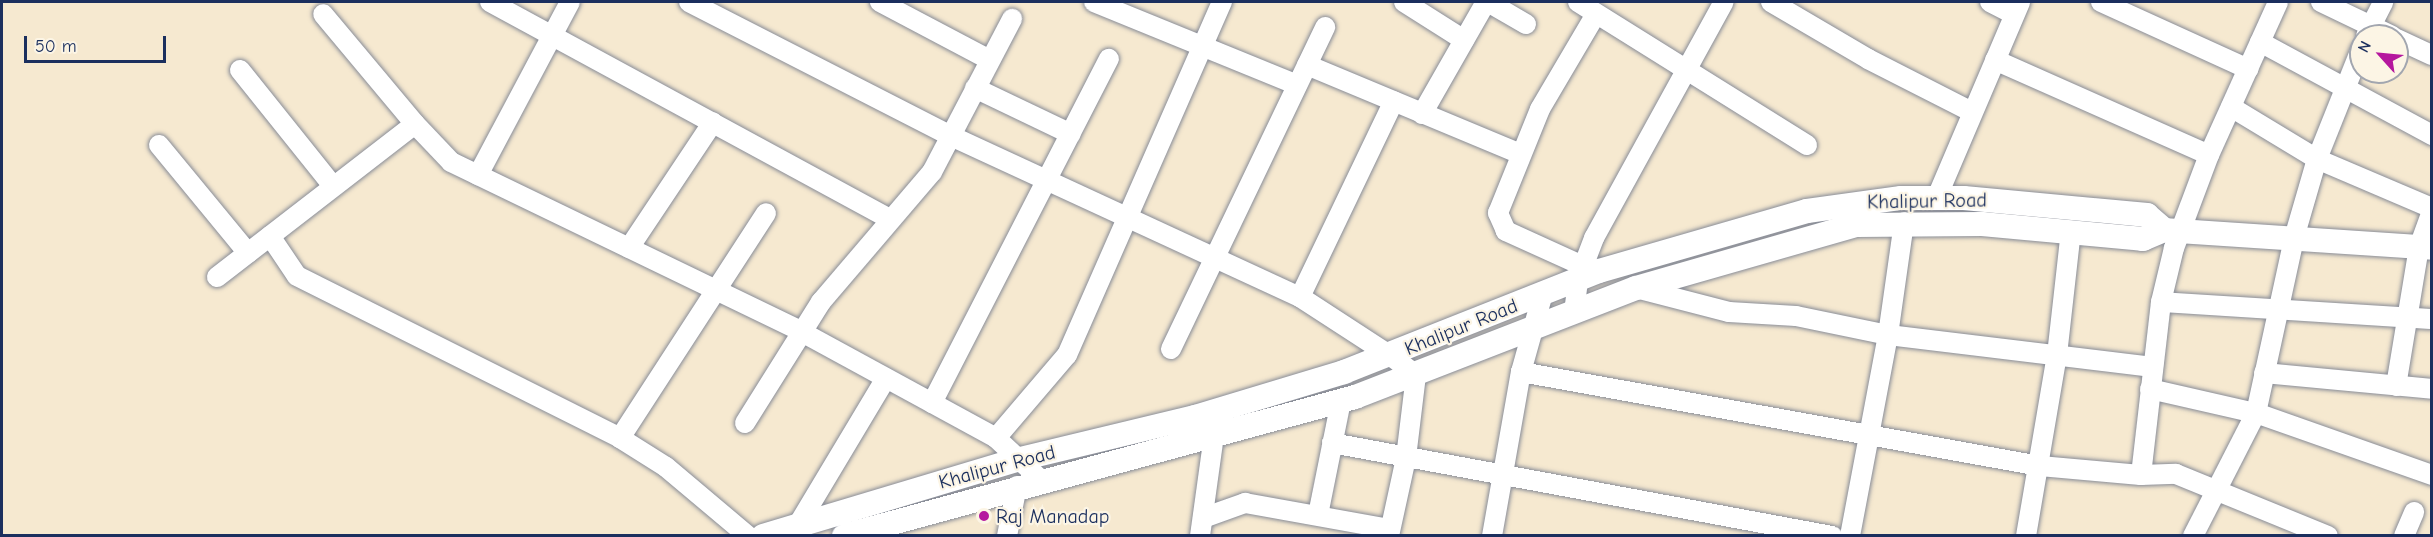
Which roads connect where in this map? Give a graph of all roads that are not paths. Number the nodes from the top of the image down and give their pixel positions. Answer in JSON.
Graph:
{"nodes":[{"id":1,"x":490,"y":2,"type":"edge"},
{"id":2,"x":570,"y":2,"type":"edge"},
{"id":3,"x":689,"y":2,"type":"edge"},
{"id":4,"x":880,"y":2,"type":"edge"},
{"id":5,"x":1094,"y":2,"type":"edge"},
{"id":6,"x":1222,"y":2,"type":"edge"},
{"id":7,"x":1404,"y":2,"type":"edge"},
{"id":8,"x":1487,"y":2,"type":"edge"},
{"id":9,"x":1578,"y":2,"type":"edge"},
{"id":10,"x":1724,"y":2,"type":"edge"},
{"id":11,"x":1771,"y":2,"type":"edge"},
{"id":12,"x":1990,"y":2,"type":"edge"},
{"id":13,"x":2101,"y":2,"type":"edge"},
{"id":14,"x":2278,"y":2,"type":"edge"},
{"id":15,"x":2321,"y":2,"type":"edge"},
{"id":16,"x":2383,"y":2,"type":"edge"},
{"id":17,"x":2017,"y":8,"type":"edge"},
{"id":18,"x":323,"y":14,"type":"dead end"},
{"id":19,"x":1596,"y":14,"type":"junction"},
{"id":20,"x":1012,"y":19,"type":"dead end"},
{"id":21,"x":1526,"y":24,"type":"dead end"},
{"id":22,"x":2357,"y":24,"type":"edge"},
{"id":23,"x":2372,"y":24,"type":"edge"},
{"id":24,"x":1325,"y":27,"type":"dead end"},
{"id":25,"x":552,"y":35,"type":"junction"},
{"id":26,"x":1464,"y":40,"type":"junction"},
{"id":27,"x":2260,"y":42,"type":"junction"},
{"id":28,"x":2409,"y":44,"type":"edge"},
{"id":29,"x":1203,"y":46,"type":"junction"},
{"id":30,"x":2432,"y":55,"type":"edge"},
{"id":31,"x":1109,"y":59,"type":"dead end"},
{"id":32,"x":990,"y":60,"type":"junction"},
{"id":33,"x":1995,"y":60,"type":"junction"},
{"id":34,"x":1307,"y":65,"type":"junction"},
{"id":35,"x":1688,"y":67,"type":"junction"},
{"id":36,"x":2248,"y":69,"type":"junction"},
{"id":37,"x":240,"y":70,"type":"dead end"},
{"id":38,"x":2349,"y":78,"type":"edge"},
{"id":39,"x":1297,"y":85,"type":"junction"},
{"id":40,"x":2345,"y":87,"type":"junction"},
{"id":41,"x":975,"y":88,"type":"junction"},
{"id":42,"x":1394,"y":101,"type":"junction"},
{"id":43,"x":2231,"y":107,"type":"junction"},
{"id":44,"x":1972,"y":112,"type":"junction"},
{"id":45,"x":1422,"y":114,"type":"junction"},
{"id":46,"x":712,"y":122,"type":"junction"},
{"id":47,"x":415,"y":124,"type":"junction"},
{"id":48,"x":1071,"y":134,"type":"junction"},
{"id":49,"x":949,"y":135,"type":"junction"},
{"id":50,"x":2432,"y":135,"type":"edge"},
{"id":51,"x":159,"y":145,"type":"dead end"},
{"id":52,"x":1807,"y":145,"type":"dead end"},
{"id":53,"x":1521,"y":154,"type":"junction"},
{"id":54,"x":2209,"y":155,"type":"junction"},
{"id":55,"x":2317,"y":159,"type":"junction"},
{"id":56,"x":478,"y":175,"type":"junction"},
{"id":57,"x":1047,"y":179,"type":"junction"},
{"id":58,"x":333,"y":186,"type":"junction"},
{"id":59,"x":1936,"y":197,"type":"junction"},
{"id":60,"x":2432,"y":209,"type":"edge"},
{"id":61,"x":766,"y":213,"type":"dead end"},
{"id":62,"x":1130,"y":217,"type":"junction"},
{"id":63,"x":891,"y":220,"type":"junction"},
{"id":64,"x":1904,"y":222,"type":"junction"},
{"id":65,"x":1929,"y":222,"type":"junction"},
{"id":66,"x":2173,"y":230,"type":"junction"},
{"id":67,"x":2071,"y":231,"type":"junction"},
{"id":68,"x":270,"y":236,"type":"junction"},
{"id":69,"x":2294,"y":238,"type":"junction"},
{"id":70,"x":2425,"y":247,"type":"edge"},
{"id":71,"x":629,"y":248,"type":"junction"},
{"id":72,"x":248,"y":253,"type":"junction"},
{"id":73,"x":1216,"y":256,"type":"junction"},
{"id":74,"x":1581,"y":273,"type":"junction"},
{"id":75,"x":217,"y":277,"type":"dead end"},
{"id":76,"x":1636,"y":288,"type":"junction"},
{"id":77,"x":713,"y":289,"type":"junction"},
{"id":78,"x":1543,"y":293,"type":"junction"},
{"id":79,"x":1300,"y":297,"type":"junction"},
{"id":80,"x":2161,"y":302,"type":"junction"},
{"id":81,"x":2277,"y":309,"type":"junction"},
{"id":82,"x":1574,"y":313,"type":"junction"},
{"id":83,"x":2408,"y":317,"type":"junction"},
{"id":84,"x":2432,"y":319,"type":"edge"},
{"id":85,"x":1532,"y":329,"type":"junction"},
{"id":86,"x":800,"y":331,"type":"junction"},
{"id":87,"x":1887,"y":335,"type":"junction"},
{"id":88,"x":1171,"y":349,"type":"dead end"},
{"id":89,"x":2057,"y":355,"type":"junction"},
{"id":90,"x":1391,"y":356,"type":"junction"},
{"id":91,"x":2153,"y":367,"type":"junction"},
{"id":92,"x":1521,"y":372,"type":"junction"},
{"id":93,"x":2264,"y":373,"type":"junction"},
{"id":94,"x":1416,"y":375,"type":"junction"},
{"id":95,"x":886,"y":378,"type":"junction"},
{"id":96,"x":2396,"y":386,"type":"junction"},
{"id":97,"x":2150,"y":389,"type":"junction"},
{"id":98,"x":2432,"y":389,"type":"edge"},
{"id":99,"x":1341,"y":401,"type":"junction"},
{"id":100,"x":932,"y":403,"type":"junction"},
{"id":101,"x":1218,"y":410,"type":"junction"},
{"id":102,"x":2256,"y":413,"type":"junction"},
{"id":103,"x":745,"y":423,"type":"dead end"},
{"id":104,"x":1869,"y":433,"type":"junction"},
{"id":105,"x":1215,"y":436,"type":"junction"},
{"id":106,"x":620,"y":438,"type":"junction"},
{"id":107,"x":996,"y":438,"type":"junction"},
{"id":108,"x":1332,"y":443,"type":"junction"},
{"id":109,"x":1406,"y":458,"type":"junction"},
{"id":110,"x":1020,"y":459,"type":"junction"},
{"id":111,"x":2040,"y":466,"type":"junction"},
{"id":112,"x":2141,"y":475,"type":"junction"},
{"id":113,"x":2432,"y":475,"type":"edge"},
{"id":114,"x":1502,"y":477,"type":"junction"},
{"id":115,"x":1041,"y":480,"type":"junction"},
{"id":116,"x":2216,"y":487,"type":"junction"},
{"id":117,"x":1010,"y":488,"type":"junction"},
{"id":118,"x":2414,"y":512,"type":"dead end"},
{"id":119,"x":1318,"y":515,"type":"junction"},
{"id":120,"x":798,"y":525,"type":"junction"},
{"id":121,"x":1201,"y":527,"type":"edge"},
{"id":122,"x":2302,"y":530,"type":"edge"},
{"id":123,"x":1390,"y":532,"type":"edge"},
{"id":124,"x":748,"y":536,"type":"edge"},
{"id":125,"x":763,"y":536,"type":"edge"},
{"id":126,"x":844,"y":536,"type":"edge"},
{"id":127,"x":994,"y":536,"type":"edge"},
{"id":128,"x":1007,"y":536,"type":"edge"},
{"id":129,"x":1492,"y":536,"type":"edge"},
{"id":130,"x":1832,"y":536,"type":"edge"},
{"id":131,"x":1850,"y":536,"type":"edge"},
{"id":132,"x":2026,"y":536,"type":"edge"},
{"id":133,"x":2193,"y":536,"type":"edge"},
{"id":134,"x":2328,"y":536,"type":"edge"},
{"id":135,"x":2404,"y":536,"type":"edge"}],
"edges":[{"from":1,"to":25,"type":"street"},
{"from":2,"to":25,"type":"street"},
{"from":3,"to":49,"type":"street"},
{"from":4,"to":32,"type":"street"},
{"from":5,"to":29,"type":"street"},
{"from":6,"to":29,"type":"street"},
{"from":7,"to":26,"type":"street"},
{"from":8,"to":21,"type":"street"},
{"from":8,"to":26,"type":"street"},
{"from":9,"to":19,"type":"street"},
{"from":10,"to":35,"type":"street"},
{"from":11,"to":44,"type":"street"},
{"from":12,"to":17,"type":"street"},
{"from":13,"to":36,"type":"street"},
{"from":14,"to":27,"type":"street"},
{"from":15,"to":22,"type":"street"},
{"from":16,"to":23,"type":"street"},
{"from":17,"to":33,"type":"street"},
{"from":18,"to":47,"type":"street"},
{"from":19,"to":35,"type":"street"},
{"from":19,"to":53,"type":"street"},
{"from":20,"to":32,"type":"street"},
{"from":24,"to":34,"type":"street"},
{"from":25,"to":46,"type":"street"},
{"from":25,"to":56,"type":"street"},
{"from":26,"to":45,"type":"street"},
{"from":27,"to":36,"type":"street"},
{"from":27,"to":40,"type":"street"},
{"from":28,"to":30,"type":"street"},
{"from":29,"to":39,"type":"street"},
{"from":29,"to":62,"type":"street"},
{"from":31,"to":48,"type":"street"},
{"from":32,"to":41,"type":"street"},
{"from":33,"to":44,"type":"street"},
{"from":33,"to":54,"type":"street"},
{"from":34,"to":39,"type":"street"},
{"from":34,"to":42,"type":"street"},
{"from":35,"to":52,"type":"street"},
{"from":35,"to":74,"type":"street"},
{"from":36,"to":43,"type":"street"},
{"from":37,"to":58,"type":"street"},
{"from":38,"to":40,"type":"street"},
{"from":39,"to":73,"type":"street"},
{"from":40,"to":50,"type":"street"},
{"from":40,"to":55,"type":"street"},
{"from":41,"to":48,"type":"street"},
{"from":41,"to":49,"type":"street"},
{"from":42,"to":45,"type":"street"},
{"from":42,"to":79,"type":"street"},
{"from":43,"to":54,"type":"street"},
{"from":43,"to":55,"type":"street"},
{"from":44,"to":59,"type":"street"},
{"from":45,"to":53,"type":"street"},
{"from":46,"to":63,"type":"street"},
{"from":46,"to":71,"type":"street"},
{"from":47,"to":56,"type":"street"},
{"from":47,"to":58,"type":"street"},
{"from":48,"to":57,"type":"street"},
{"from":49,"to":57,"type":"street"},
{"from":49,"to":63,"type":"street"},
{"from":51,"to":72,"type":"street"},
{"from":53,"to":74,"type":"street"},
{"from":54,"to":66,"type":"street"},
{"from":55,"to":60,"type":"street"},
{"from":55,"to":69,"type":"street"},
{"from":56,"to":71,"type":"street"},
{"from":57,"to":62,"type":"street"},
{"from":57,"to":100,"type":"street"},
{"from":58,"to":68,"type":"street"},
{"from":59,"to":65,"type":"street"},
{"from":59,"to":66,"type":"street","name":"Khalipur Road"},
{"from":59,"to":74,"type":"street","name":"Khalipur Road"},
{"from":60,"to":70,"type":"street"},
{"from":61,"to":77,"type":"street"},
{"from":62,"to":73,"type":"street"},
{"from":62,"to":107,"type":"street"},
{"from":63,"to":86,"type":"street"},
{"from":64,"to":65,"type":"street","name":"Khalipur Road"},
{"from":64,"to":76,"type":"street","name":"Khalipur Road"},
{"from":64,"to":87,"type":"street"},
{"from":65,"to":67,"type":"street","name":"Khalipur Road"},
{"from":66,"to":67,"type":"street","name":"Khalipur Road"},
{"from":66,"to":69,"type":"street","name":"Khalipur Road"},
{"from":66,"to":80,"type":"street"},
{"from":67,"to":89,"type":"street"},
{"from":68,"to":72,"type":"street"},
{"from":68,"to":106,"type":"street"},
{"from":69,"to":70,"type":"street","name":"Khalipur Road"},
{"from":69,"to":81,"type":"street"},
{"from":70,"to":83,"type":"street"},
{"from":71,"to":77,"type":"street"},
{"from":72,"to":75,"type":"street"},
{"from":73,"to":79,"type":"street"},
{"from":73,"to":88,"type":"street"},
{"from":74,"to":78,"type":"street","name":"Khalipur Road"},
{"from":74,"to":82,"type":"street"},
{"from":76,"to":82,"type":"street","name":"Khalipur Road"},
{"from":76,"to":87,"type":"street"},
{"from":77,"to":86,"type":"street"},
{"from":77,"to":106,"type":"street"},
{"from":78,"to":85,"type":"street"},
{"from":78,"to":90,"type":"street","name":"Khalipur Road"},
{"from":79,"to":90,"type":"street"},
{"from":80,"to":81,"type":"street"},
{"from":80,"to":91,"type":"street"},
{"from":81,"to":83,"type":"street"},
{"from":81,"to":93,"type":"street"},
{"from":82,"to":85,"type":"street","name":"Khalipur Road"},
{"from":83,"to":84,"type":"street"},
{"from":83,"to":96,"type":"street"},
{"from":85,"to":92,"type":"street"},
{"from":85,"to":94,"type":"street","name":"Khalipur Road"},
{"from":86,"to":95,"type":"street"},
{"from":86,"to":103,"type":"street"},
{"from":87,"to":89,"type":"street"},
{"from":87,"to":104,"type":"street"},
{"from":89,"to":91,"type":"street"},
{"from":89,"to":111,"type":"street"},
{"from":90,"to":94,"type":"street"},
{"from":90,"to":101,"type":"street","name":"Khalipur Road"},
{"from":91,"to":97,"type":"street"},
{"from":92,"to":104,"type":"street"},
{"from":92,"to":114,"type":"street"},
{"from":93,"to":96,"type":"street"},
{"from":93,"to":102,"type":"street"},
{"from":94,"to":99,"type":"street","name":"Khalipur Road"},
{"from":94,"to":109,"type":"street"},
{"from":95,"to":100,"type":"street"},
{"from":95,"to":120,"type":"street"},
{"from":96,"to":98,"type":"street"},
{"from":97,"to":102,"type":"street"},
{"from":97,"to":112,"type":"street"},
{"from":99,"to":105,"type":"street","name":"Khalipur Road"},
{"from":99,"to":108,"type":"street"},
{"from":100,"to":107,"type":"street"},
{"from":101,"to":105,"type":"street"},
{"from":101,"to":110,"type":"street","name":"Khalipur Road"},
{"from":102,"to":113,"type":"street"},
{"from":102,"to":116,"type":"street"},
{"from":104,"to":111,"type":"street"},
{"from":104,"to":131,"type":"street"},
{"from":105,"to":115,"type":"street","name":"Khalipur Road"},
{"from":105,"to":121,"type":"street"},
{"from":106,"to":124,"type":"street"},
{"from":107,"to":110,"type":"street"},
{"from":108,"to":109,"type":"street"},
{"from":108,"to":119,"type":"street"},
{"from":109,"to":114,"type":"street"},
{"from":109,"to":123,"type":"street"},
{"from":110,"to":115,"type":"street"},
{"from":110,"to":120,"type":"street","name":"Khalipur Road"},
{"from":111,"to":112,"type":"street"},
{"from":111,"to":132,"type":"street"},
{"from":112,"to":116,"type":"street"},
{"from":114,"to":129,"type":"street"},
{"from":114,"to":130,"type":"street"},
{"from":115,"to":117,"type":"street","name":"Khalipur Road"},
{"from":116,"to":122,"type":"street"},
{"from":116,"to":133,"type":"street"},
{"from":117,"to":126,"type":"street","name":"Khalipur Road"},
{"from":117,"to":127,"type":"street"},
{"from":117,"to":128,"type":"street"},
{"from":118,"to":135,"type":"street"},
{"from":119,"to":121,"type":"street"},
{"from":119,"to":123,"type":"street"},
{"from":120,"to":125,"type":"street","name":"Khalipur Road"},
{"from":122,"to":134,"type":"street"}]}
